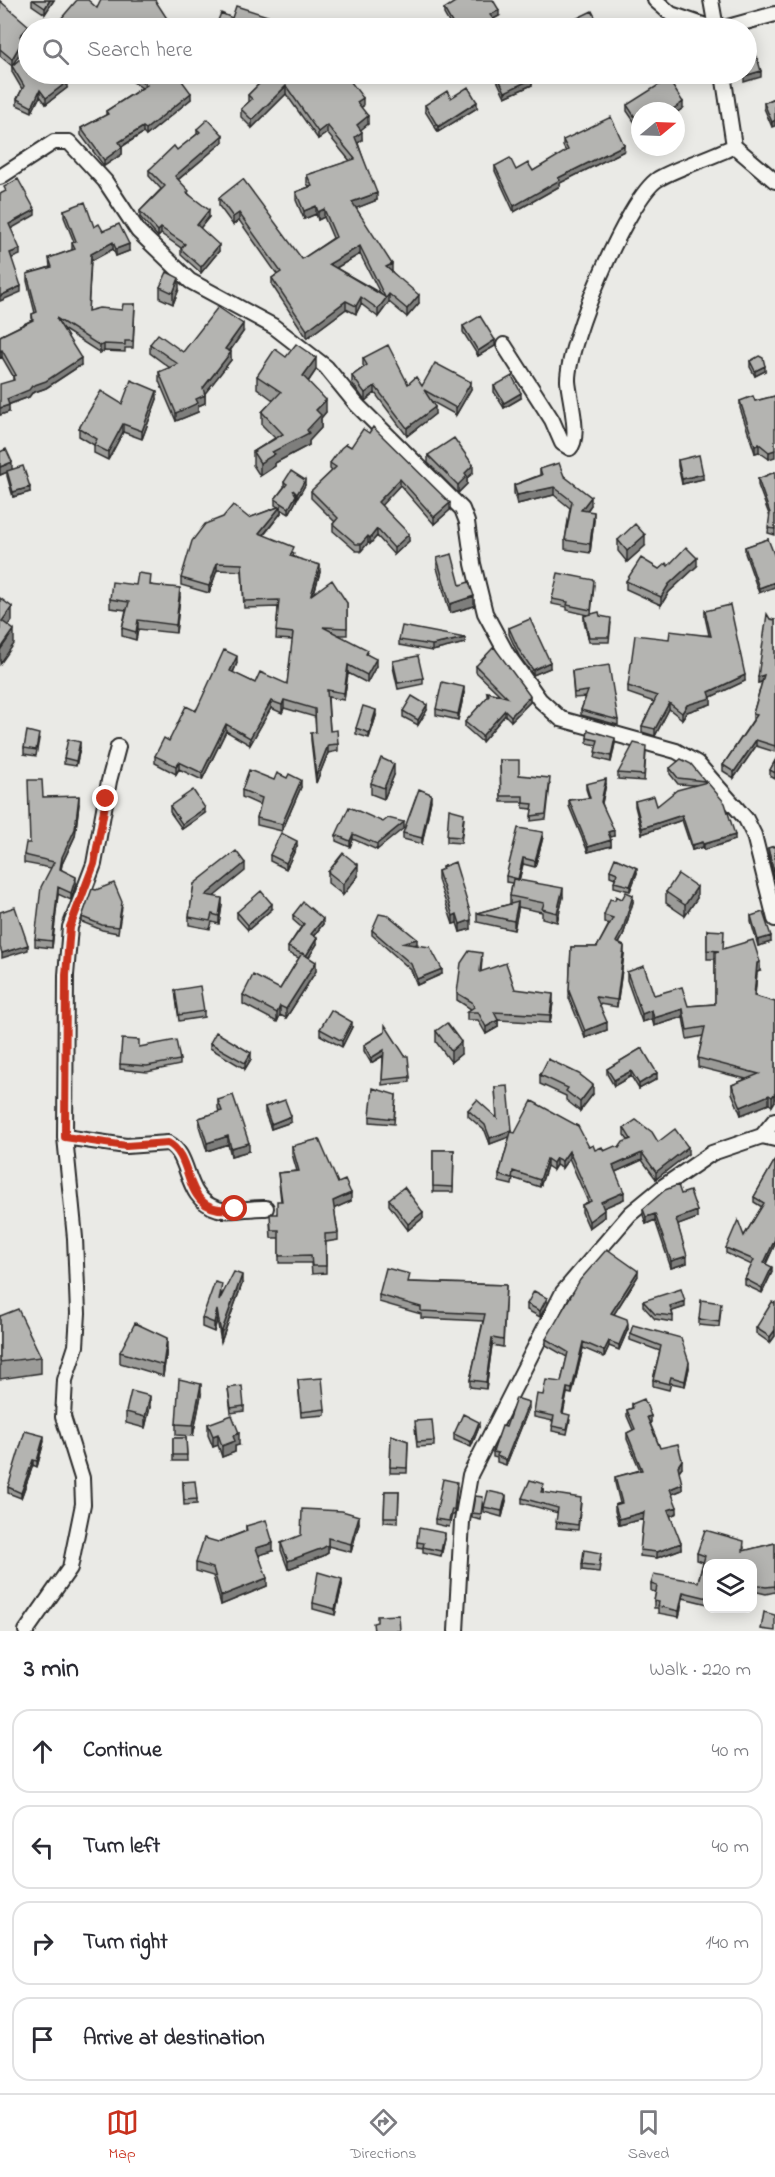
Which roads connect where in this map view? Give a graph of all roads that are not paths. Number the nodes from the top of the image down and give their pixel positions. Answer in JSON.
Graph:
{"nodes":[{"id":1,"x":655,"y":0,"type":"edge"},
{"id":2,"x":711,"y":0,"type":"edge"},
{"id":3,"x":775,"y":14,"type":"edge"},
{"id":4,"x":683,"y":18,"type":"edge"},
{"id":5,"x":713,"y":18,"type":"edge"},
{"id":6,"x":757,"y":19,"type":"edge"},
{"id":7,"x":725,"y":84,"type":"edge"},
{"id":8,"x":734,"y":146,"type":"junction"},
{"id":9,"x":0,"y":177,"type":"edge"},
{"id":10,"x":775,"y":181,"type":"edge"},
{"id":11,"x":504,"y":345,"type":"dead end"},
{"id":12,"x":118,"y":747,"type":"dead end"},
{"id":13,"x":775,"y":919,"type":"edge"},
{"id":14,"x":775,"y":1120,"type":"edge"},
{"id":15,"x":65,"y":1137,"type":"junction"},
{"id":16,"x":769,"y":1138,"type":"edge"},
{"id":17,"x":266,"y":1208,"type":"dead end"},
{"id":18,"x":26,"y":1631,"type":"edge"},
{"id":19,"x":456,"y":1631,"type":"edge"}],
"edges":[{"from":1,"to":4,"type":"street"},
{"from":2,"to":5,"type":"street"},
{"from":3,"to":6,"type":"street"},
{"from":7,"to":8,"type":"street"},
{"from":8,"to":10,"type":"street"},
{"from":8,"to":11,"type":"street"},
{"from":9,"to":13,"type":"street"},
{"from":12,"to":15,"type":"street"},
{"from":14,"to":16,"type":"street"},
{"from":15,"to":17,"type":"street"},
{"from":15,"to":18,"type":"street"},
{"from":16,"to":19,"type":"street"}]}
